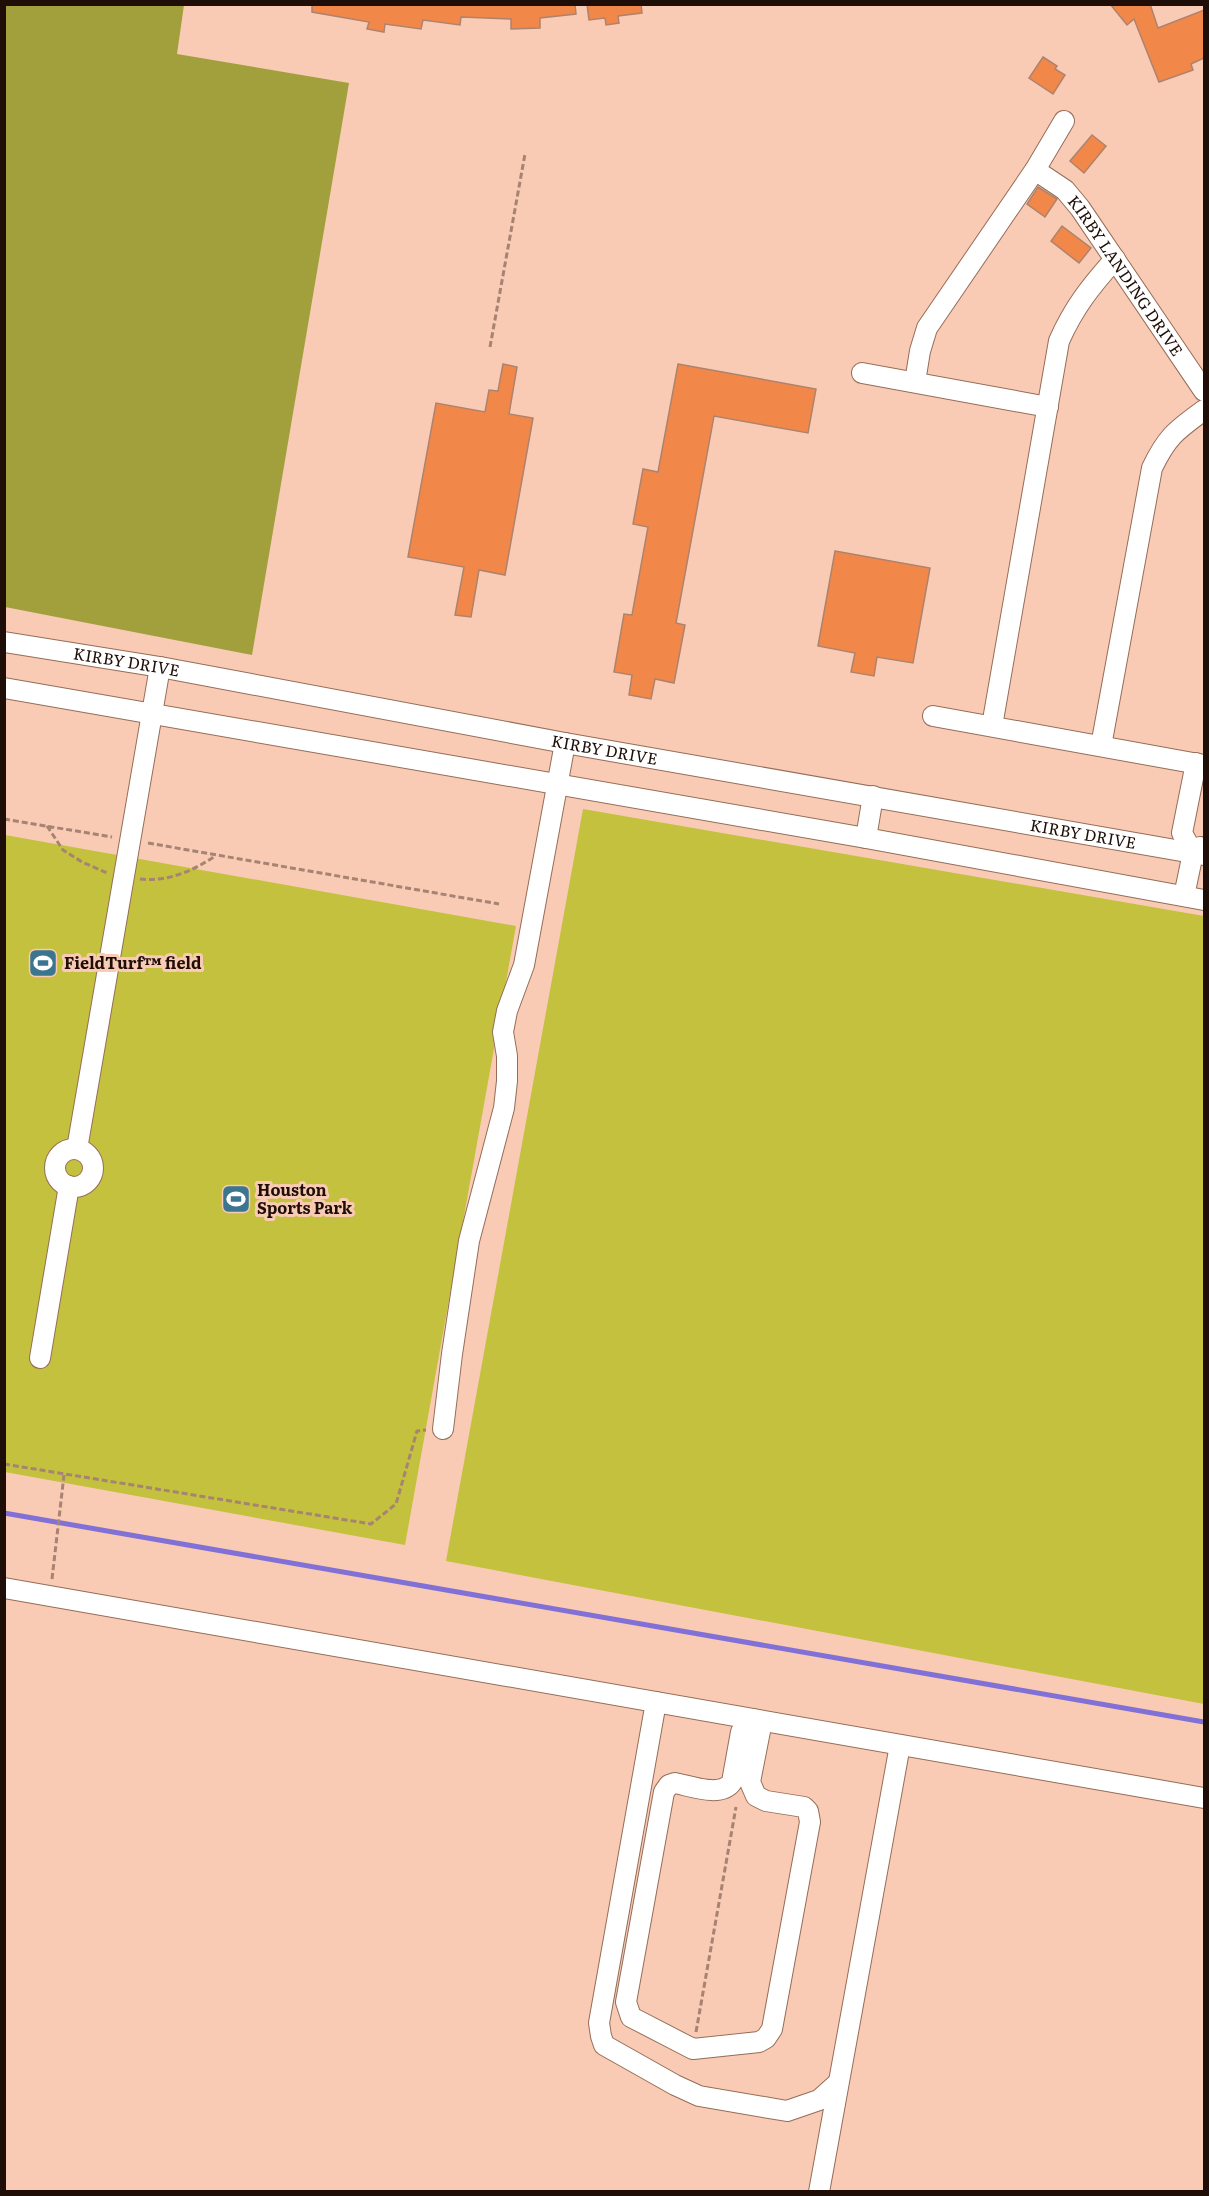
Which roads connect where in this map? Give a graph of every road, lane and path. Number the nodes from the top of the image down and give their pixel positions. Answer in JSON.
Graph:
{"nodes":[{"id":1,"x":1064,"y":121,"type":"dead end"},
{"id":2,"x":525,"y":154,"type":"dead end"},
{"id":3,"x":1035,"y":170,"type":"junction"},
{"id":4,"x":1115,"y":259,"type":"junction"},
{"id":5,"x":490,"y":347,"type":"dead end"},
{"id":6,"x":862,"y":373,"type":"dead end"},
{"id":7,"x":915,"y":382,"type":"junction"},
{"id":8,"x":1204,"y":391,"type":"edge"},
{"id":9,"x":1048,"y":407,"type":"junction"},
{"id":10,"x":1204,"y":410,"type":"edge"},
{"id":11,"x":4,"y":642,"type":"edge"},
{"id":12,"x":160,"y":667,"type":"junction"},
{"id":13,"x":4,"y":688,"type":"edge"},
{"id":14,"x":152,"y":714,"type":"junction"},
{"id":15,"x":933,"y":716,"type":"dead end"},
{"id":16,"x":992,"y":726,"type":"junction"},
{"id":17,"x":565,"y":743,"type":"junction"},
{"id":18,"x":1101,"y":746,"type":"junction"},
{"id":19,"x":1200,"y":764,"type":"edge"},
{"id":20,"x":557,"y":784,"type":"junction"},
{"id":21,"x":873,"y":796,"type":"junction"},
{"id":22,"x":4,"y":819,"type":"edge"},
{"id":23,"x":866,"y":838,"type":"junction"},
{"id":24,"x":130,"y":840,"type":"junction"},
{"id":25,"x":1201,"y":850,"type":"edge"},
{"id":26,"x":1184,"y":896,"type":"junction"},
{"id":27,"x":1204,"y":900,"type":"edge"},
{"id":28,"x":499,"y":904,"type":"dead end"},
{"id":29,"x":77,"y":1149,"type":"junction"},
{"id":30,"x":69,"y":1186,"type":"junction"},
{"id":31,"x":40,"y":1358,"type":"dead end"},
{"id":32,"x":443,"y":1429,"type":"joint"},
{"id":33,"x":4,"y":1464,"type":"edge"},
{"id":34,"x":64,"y":1475,"type":"junction"},
{"id":35,"x":4,"y":1588,"type":"edge"},
{"id":36,"x":50,"y":1596,"type":"junction"},
{"id":37,"x":656,"y":1702,"type":"junction"},
{"id":38,"x":753,"y":1722,"type":"junction"},
{"id":39,"x":900,"y":1745,"type":"junction"},
{"id":40,"x":1204,"y":1798,"type":"edge"},
{"id":41,"x":736,"y":1807,"type":"dead end"},
{"id":42,"x":693,"y":2049,"type":"junction"},
{"id":43,"x":838,"y":2083,"type":"junction"},
{"id":44,"x":819,"y":2192,"type":"edge"}],
"edges":[{"from":1,"to":3,"type":"street"},
{"from":2,"to":5,"type":"path"},
{"from":3,"to":4,"type":"street","name":"KIRBY LANDING DRIVE"},
{"from":3,"to":7,"type":"street"},
{"from":4,"to":8,"type":"street","name":"KIRBY LANDING DRIVE"},
{"from":4,"to":9,"type":"street"},
{"from":6,"to":7,"type":"street"},
{"from":7,"to":9,"type":"street"},
{"from":9,"to":16,"type":"street"},
{"from":10,"to":18,"type":"street"},
{"from":11,"to":12,"type":"street","name":"KIRBY DRIVE"},
{"from":12,"to":14,"type":"street"},
{"from":12,"to":17,"type":"street","name":"KIRBY DRIVE"},
{"from":13,"to":14,"type":"street"},
{"from":14,"to":20,"type":"street"},
{"from":14,"to":24,"type":"street"},
{"from":15,"to":16,"type":"street"},
{"from":16,"to":18,"type":"street"},
{"from":17,"to":20,"type":"street"},
{"from":17,"to":21,"type":"street","name":"KIRBY DRIVE"},
{"from":18,"to":19,"type":"street"},
{"from":19,"to":25,"type":"street"},
{"from":20,"to":23,"type":"street"},
{"from":20,"to":32,"type":"street"},
{"from":21,"to":23,"type":"street"},
{"from":21,"to":25,"type":"street","name":"KIRBY DRIVE"},
{"from":22,"to":24,"type":"path"},
{"from":23,"to":26,"type":"street"},
{"from":24,"to":28,"type":"path"},
{"from":24,"to":29,"type":"street"},
{"from":25,"to":26,"type":"street"},
{"from":26,"to":27,"type":"street"},
{"from":29,"to":30,"type":"street"},
{"from":29,"to":30,"type":"street"},
{"from":30,"to":31,"type":"street"},
{"from":32,"to":34,"type":"path"},
{"from":33,"to":34,"type":"path"},
{"from":34,"to":36,"type":"path"},
{"from":35,"to":36,"type":"street"},
{"from":36,"to":37,"type":"street"},
{"from":37,"to":38,"type":"street"},
{"from":37,"to":43,"type":"street"},
{"from":38,"to":39,"type":"street"},
{"from":38,"to":42,"type":"street"},
{"from":38,"to":42,"type":"street"},
{"from":39,"to":40,"type":"street"},
{"from":39,"to":43,"type":"street"},
{"from":41,"to":42,"type":"path"},
{"from":43,"to":44,"type":"street"}]}
